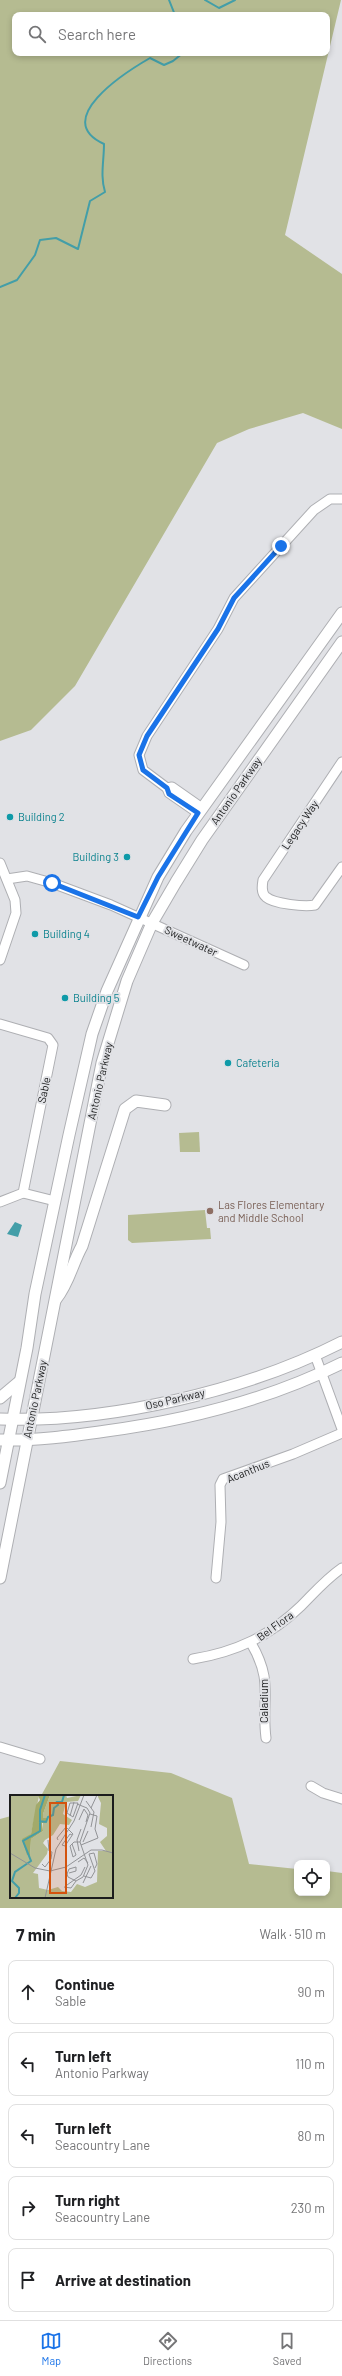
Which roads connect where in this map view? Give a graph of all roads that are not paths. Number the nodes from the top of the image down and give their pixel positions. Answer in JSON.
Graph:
{"nodes":[{"id":1,"x":342,"y":499,"type":"edge"},
{"id":2,"x":342,"y":613,"type":"edge"},
{"id":3,"x":342,"y":642,"type":"edge"},
{"id":4,"x":342,"y":762,"type":"edge"},
{"id":5,"x":200,"y":810,"type":"junction"},
{"id":6,"x":0,"y":863,"type":"edge"},
{"id":7,"x":342,"y":867,"type":"edge"},
{"id":8,"x":7,"y":879,"type":"junction"},
{"id":9,"x":138,"y":917,"type":"junction"},
{"id":10,"x":152,"y":923,"type":"junction"},
{"id":11,"x":0,"y":960,"type":"edge"},
{"id":12,"x":244,"y":965,"type":"dead end"},
{"id":13,"x":0,"y":1024,"type":"edge"},
{"id":14,"x":165,"y":1105,"type":"dead end"},
{"id":15,"x":23,"y":1193,"type":"junction"},
{"id":16,"x":55,"y":1201,"type":"junction"},
{"id":17,"x":0,"y":1202,"type":"edge"},
{"id":18,"x":55,"y":1301,"type":"junction"},
{"id":19,"x":342,"y":1342,"type":"edge"},
{"id":20,"x":315,"y":1355,"type":"junction"},
{"id":21,"x":342,"y":1363,"type":"edge"},
{"id":22,"x":322,"y":1373,"type":"junction"},
{"id":23,"x":19,"y":1382,"type":"junction"},
{"id":24,"x":0,"y":1398,"type":"edge"},
{"id":25,"x":32,"y":1418,"type":"junction"},
{"id":26,"x":0,"y":1419,"type":"edge"},
{"id":27,"x":13,"y":1419,"type":"junction"},
{"id":28,"x":342,"y":1429,"type":"edge"},
{"id":29,"x":342,"y":1433,"type":"edge"},
{"id":30,"x":4,"y":1440,"type":"edge"},
{"id":31,"x":26,"y":1440,"type":"junction"},
{"id":32,"x":0,"y":1483,"type":"edge"},
{"id":33,"x":342,"y":1568,"type":"edge"},
{"id":34,"x":0,"y":1578,"type":"edge"},
{"id":35,"x":216,"y":1578,"type":"dead end"},
{"id":36,"x":251,"y":1643,"type":"junction"},
{"id":37,"x":193,"y":1658,"type":"dead end"},
{"id":38,"x":266,"y":1738,"type":"dead end"},
{"id":39,"x":0,"y":1747,"type":"edge"},
{"id":40,"x":40,"y":1760,"type":"dead end"},
{"id":41,"x":310,"y":1786,"type":"dead end"},
{"id":42,"x":342,"y":1799,"type":"edge"}],
"edges":[{"from":1,"to":5,"type":"street"},
{"from":2,"to":5,"type":"main road","name":"Antonio Parkway"},
{"from":3,"to":10,"type":"main road","name":"Antonio Parkway"},
{"from":4,"to":7,"type":"street","name":"Legacy Way"},
{"from":5,"to":9,"type":"main road","name":"Antonio Parkway"},
{"from":6,"to":8,"type":"street"},
{"from":8,"to":9,"type":"street"},
{"from":8,"to":11,"type":"street"},
{"from":9,"to":10,"type":"street","name":"Sweetwater"},
{"from":9,"to":16,"type":"main road","name":"Antonio Parkway"},
{"from":10,"to":12,"type":"street","name":"Sweetwater"},
{"from":10,"to":18,"type":"main road","name":"Antonio Parkway"},
{"from":13,"to":15,"type":"street","name":"Sable"},
{"from":14,"to":18,"type":"main road"},
{"from":15,"to":16,"type":"street"},
{"from":15,"to":17,"type":"street"},
{"from":16,"to":23,"type":"main road","name":"Antonio Parkway"},
{"from":18,"to":25,"type":"main road","name":"Antonio Parkway"},
{"from":19,"to":20,"type":"main road","name":"Oso Parkway"},
{"from":20,"to":22,"type":"street"},
{"from":20,"to":25,"type":"main road","name":"Oso Parkway"},
{"from":21,"to":22,"type":"main road","name":"Oso Parkway"},
{"from":22,"to":28,"type":"street"},
{"from":22,"to":31,"type":"main road","name":"Oso Parkway"},
{"from":23,"to":24,"type":"main road"},
{"from":23,"to":27,"type":"main road","name":"Antonio Parkway"},
{"from":25,"to":27,"type":"main road","name":"Oso Parkway"},
{"from":25,"to":31,"type":"main road","name":"Antonio Parkway"},
{"from":26,"to":27,"type":"main road","name":"Oso Parkway"},
{"from":27,"to":30,"type":"main road","name":"Antonio Parkway"},
{"from":29,"to":35,"type":"street","name":"Acanthus"},
{"from":30,"to":31,"type":"main road","name":"Oso Parkway"},
{"from":30,"to":32,"type":"main road","name":"Antonio Parkway"},
{"from":31,"to":34,"type":"main road","name":"Antonio Parkway"},
{"from":33,"to":36,"type":"street","name":"Bel Flora"},
{"from":36,"to":37,"type":"street","name":"Bel Flora"},
{"from":36,"to":38,"type":"street","name":"Caladium"},
{"from":39,"to":40,"type":"street"},
{"from":41,"to":42,"type":"street"}]}
